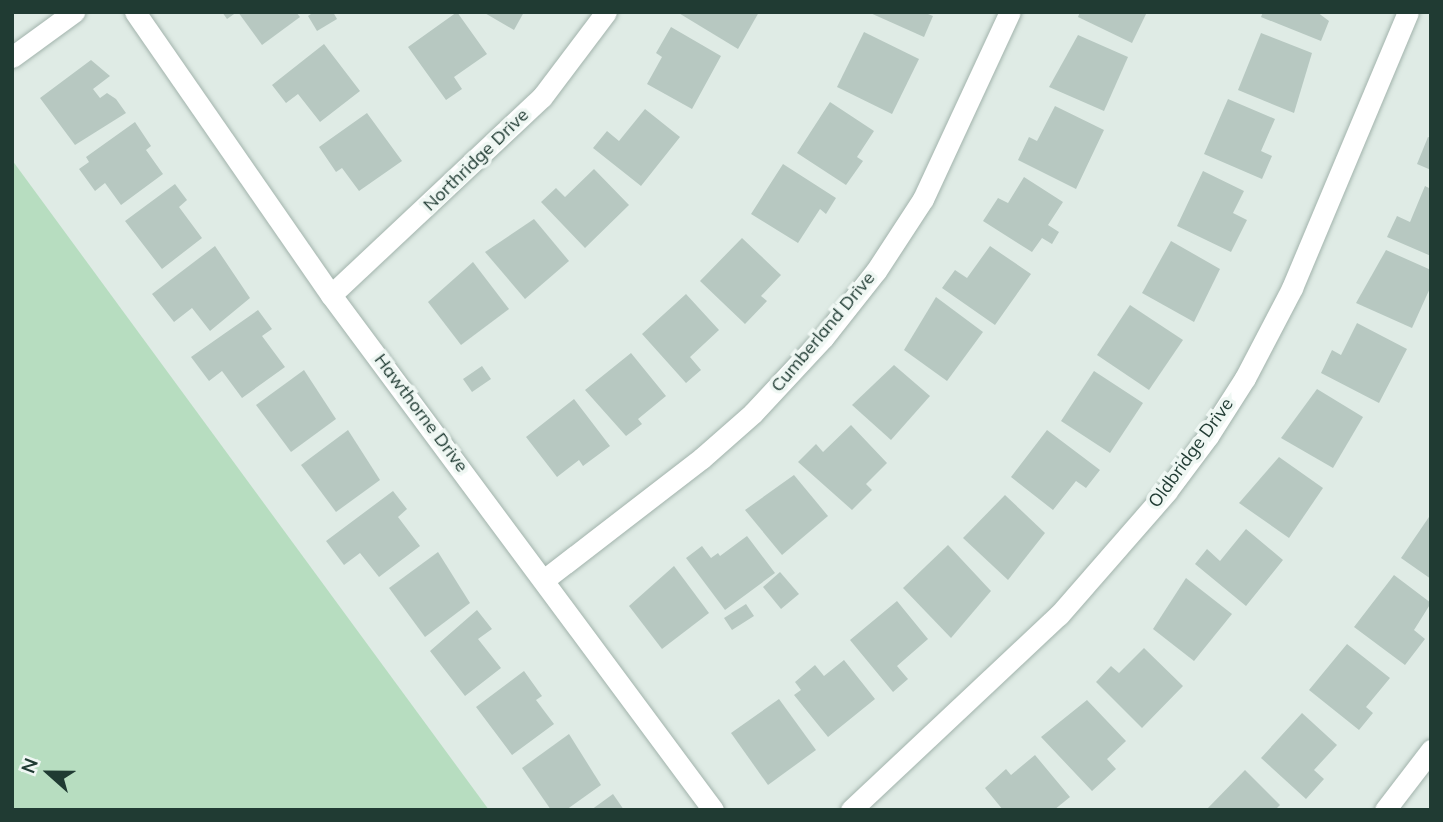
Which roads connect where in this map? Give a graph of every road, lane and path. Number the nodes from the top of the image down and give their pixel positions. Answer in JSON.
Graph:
{"nodes":[{"id":1,"x":75,"y":12,"type":"edge"},
{"id":2,"x":135,"y":12,"type":"edge"},
{"id":3,"x":606,"y":12,"type":"edge"},
{"id":4,"x":1010,"y":12,"type":"edge"},
{"id":5,"x":1408,"y":12,"type":"edge"},
{"id":6,"x":12,"y":57,"type":"edge"},
{"id":7,"x":331,"y":295,"type":"junction"},
{"id":8,"x":545,"y":579,"type":"junction"},
{"id":9,"x":1431,"y":750,"type":"edge"},
{"id":10,"x":713,"y":810,"type":"edge"},
{"id":11,"x":851,"y":810,"type":"edge"},
{"id":12,"x":1385,"y":810,"type":"edge"}],
"edges":[{"from":1,"to":6,"type":"street"},
{"from":2,"to":7,"type":"street","name":"Hawthorne Drive"},
{"from":3,"to":7,"type":"street","name":"Northridge Drive"},
{"from":4,"to":8,"type":"street","name":"Cumberland Drive"},
{"from":5,"to":11,"type":"street","name":"Oldbridge Drive"},
{"from":7,"to":8,"type":"street","name":"Hawthorne Drive"},
{"from":8,"to":10,"type":"street","name":"Hawthorne Drive"},
{"from":9,"to":12,"type":"street"}]}
